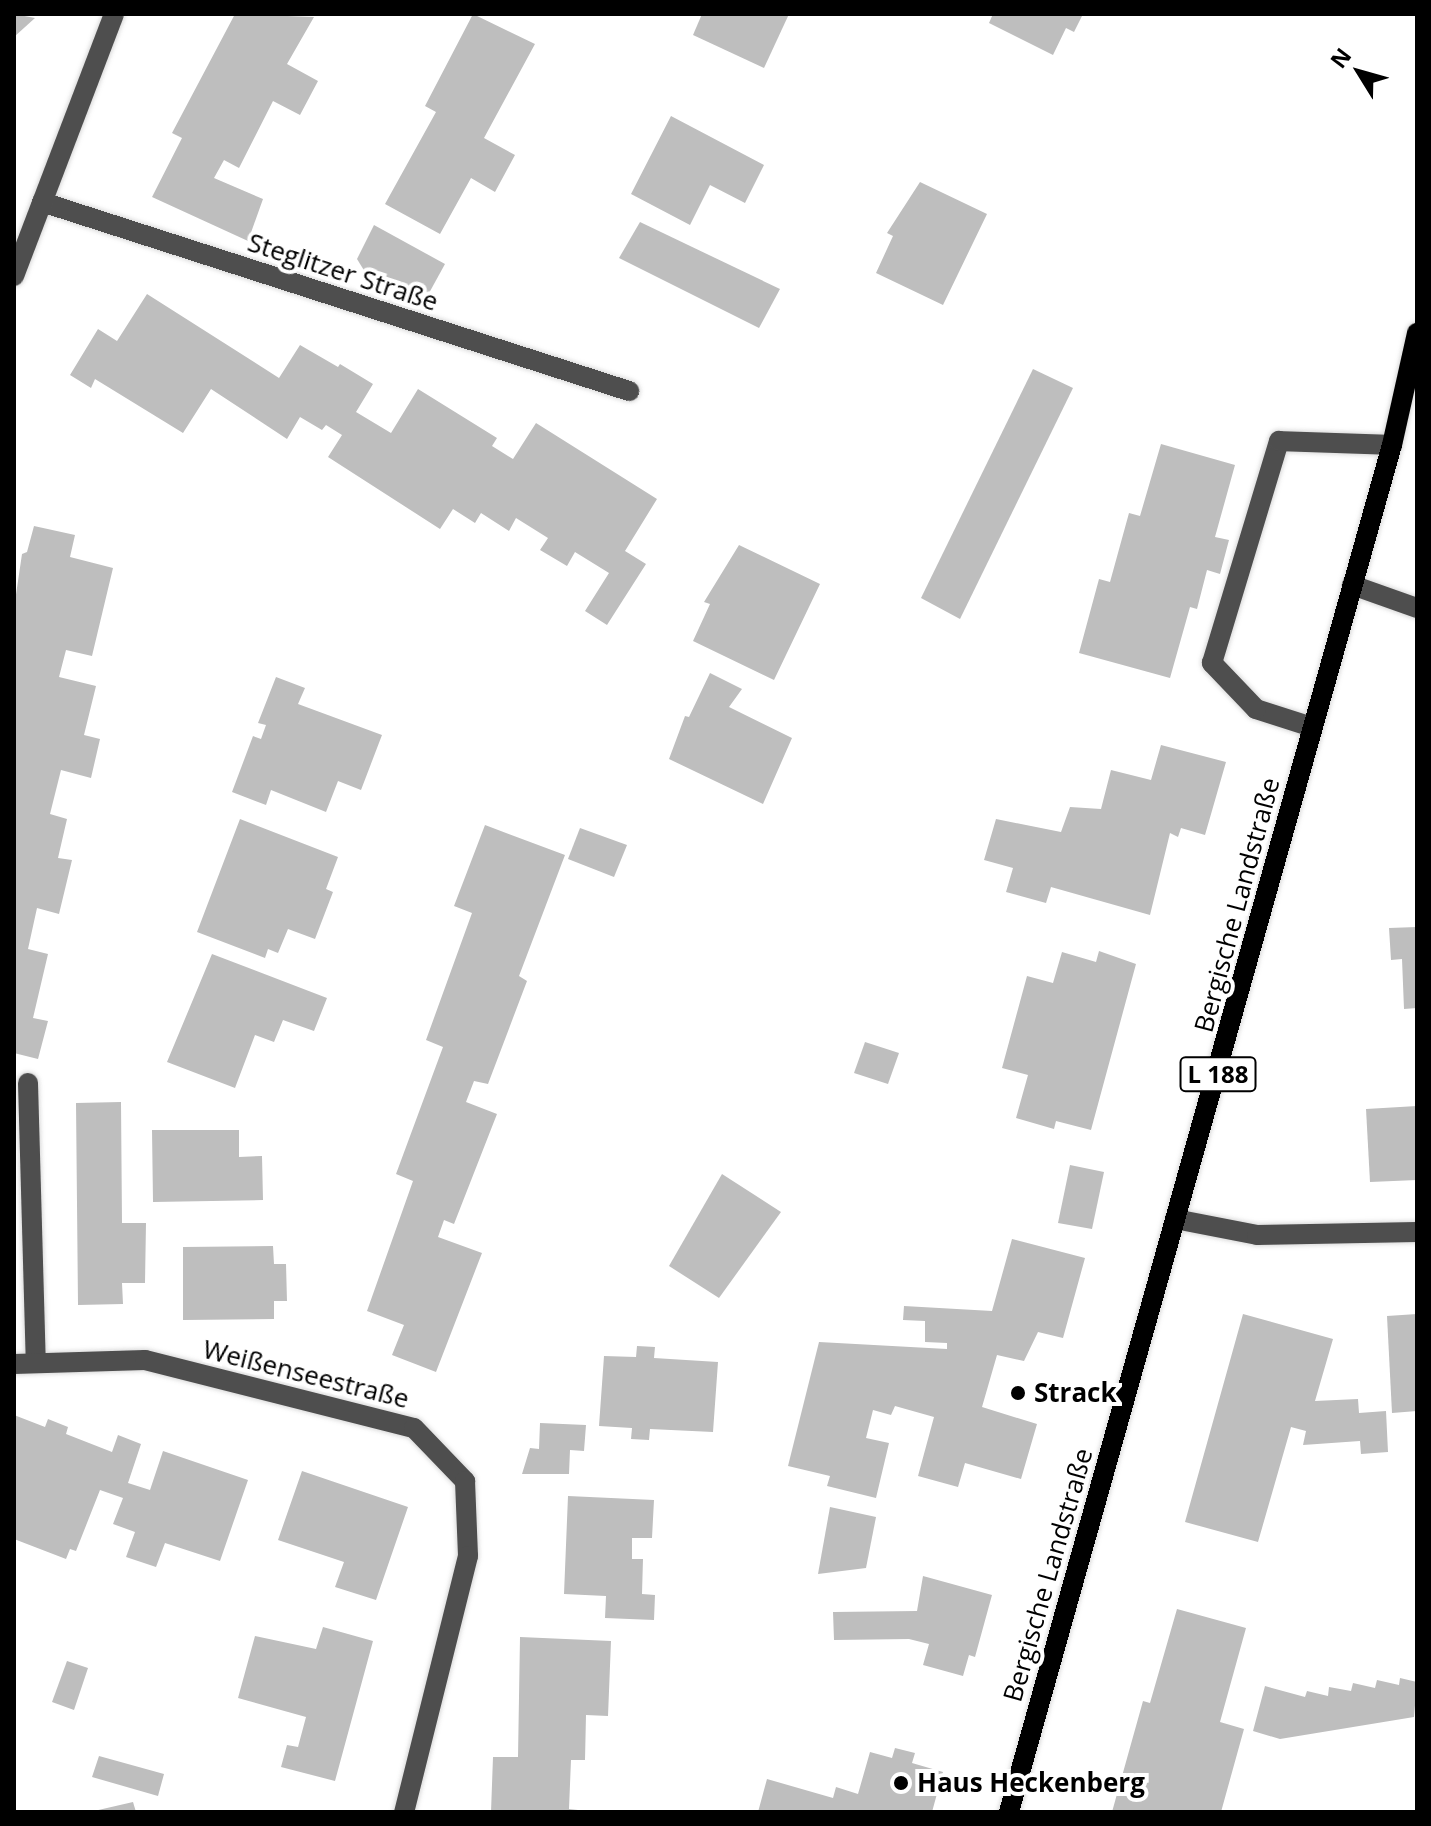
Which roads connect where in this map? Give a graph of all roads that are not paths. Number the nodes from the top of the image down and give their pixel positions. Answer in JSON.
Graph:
{"nodes":[{"id":1,"x":114,"y":14,"type":"edge"},
{"id":2,"x":42,"y":202,"type":"junction"},
{"id":3,"x":14,"y":276,"type":"edge"},
{"id":4,"x":1417,"y":333,"type":"edge"},
{"id":5,"x":629,"y":391,"type":"dead end"},
{"id":6,"x":1392,"y":445,"type":"junction"},
{"id":7,"x":1352,"y":585,"type":"junction"},
{"id":8,"x":1417,"y":608,"type":"edge"},
{"id":9,"x":1312,"y":727,"type":"junction"},
{"id":10,"x":28,"y":1083,"type":"dead end"},
{"id":11,"x":1175,"y":1219,"type":"junction"},
{"id":12,"x":1417,"y":1232,"type":"edge"},
{"id":13,"x":36,"y":1362,"type":"junction"},
{"id":14,"x":14,"y":1364,"type":"edge"},
{"id":15,"x":404,"y":1812,"type":"edge"},
{"id":16,"x":1009,"y":1812,"type":"edge"}],
"edges":[{"from":1,"to":2,"type":"street"},
{"from":2,"to":3,"type":"street"},
{"from":2,"to":5,"type":"street","name":"Steglitzer Straße"},
{"from":4,"to":6,"type":"main road","name":"Bergische Landstraße","number":"L 188"},
{"from":6,"to":7,"type":"main road","name":"Bergische Landstraße","number":"L 188"},
{"from":6,"to":9,"type":"street"},
{"from":7,"to":8,"type":"street"},
{"from":7,"to":9,"type":"main road","name":"Bergische Landstraße","number":"L 188"},
{"from":9,"to":11,"type":"main road","name":"Bergische Landstraße","number":"L 188"},
{"from":10,"to":13,"type":"street"},
{"from":11,"to":12,"type":"street"},
{"from":11,"to":16,"type":"main road","name":"Bergische Landstraße","number":"L 188"},
{"from":13,"to":14,"type":"street","name":"Weißenseestraße"},
{"from":13,"to":15,"type":"street","name":"Weißenseestraße"}]}
